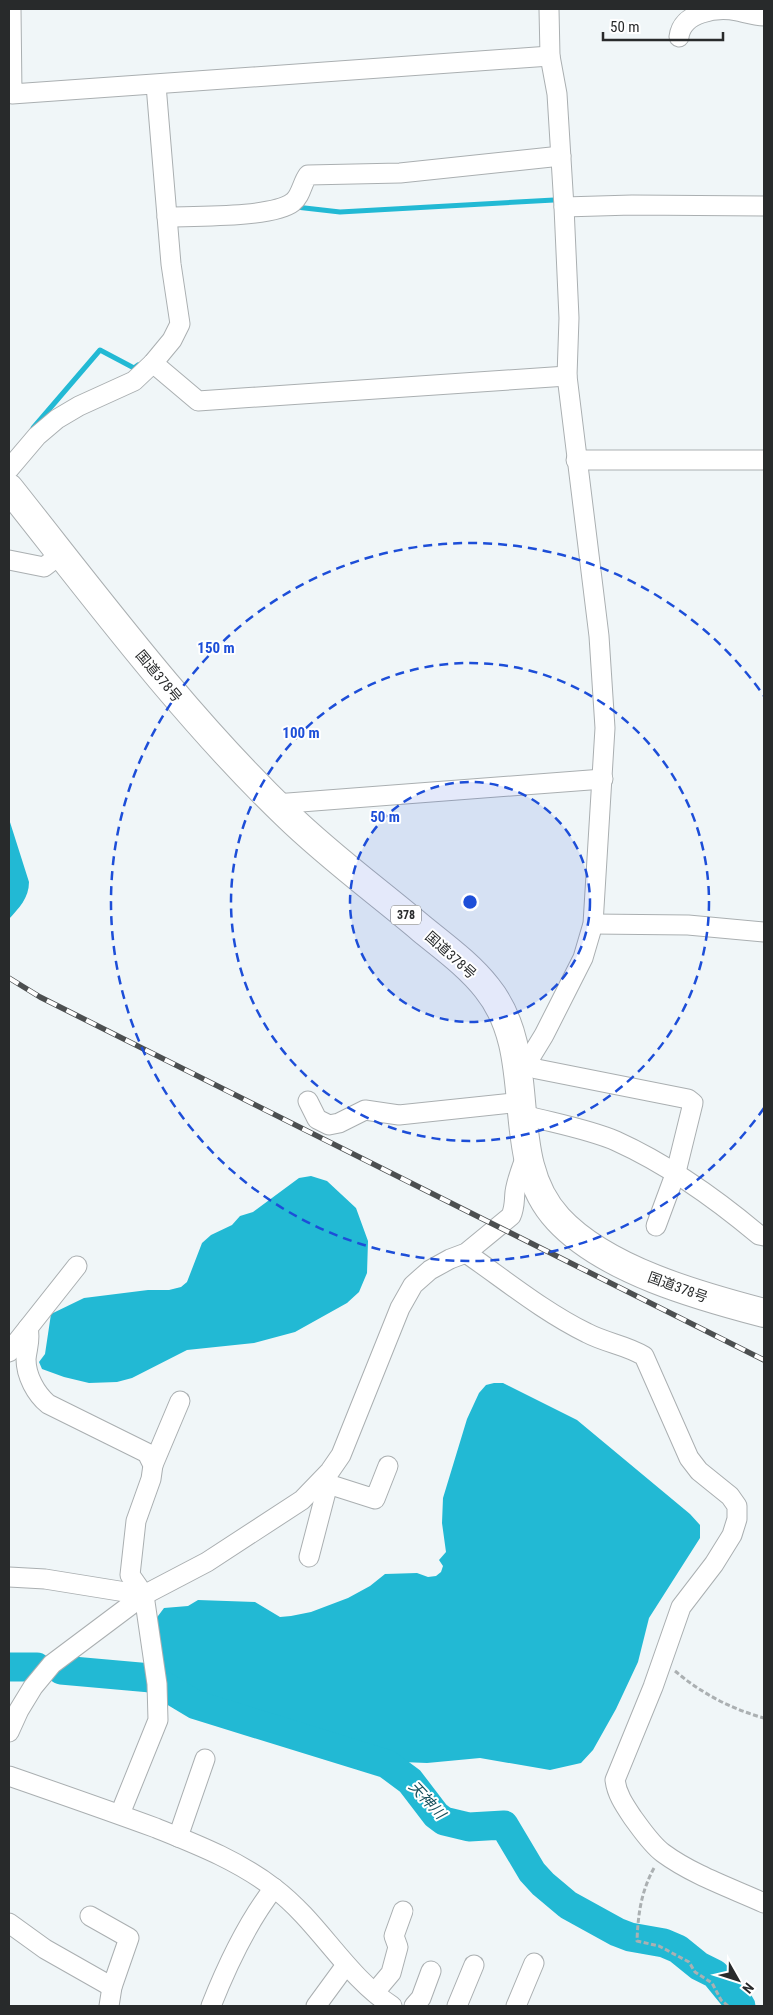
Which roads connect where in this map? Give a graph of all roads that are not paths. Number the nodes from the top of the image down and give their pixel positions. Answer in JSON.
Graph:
{"nodes":[{"id":1,"x":11,"y":9,"type":"edge"},
{"id":2,"x":548,"y":9,"type":"edge"},
{"id":3,"x":764,"y":16,"type":"edge"},
{"id":4,"x":679,"y":37,"type":"dead end"},
{"id":5,"x":550,"y":56,"type":"junction"},
{"id":6,"x":156,"y":84,"type":"junction"},
{"id":7,"x":561,"y":156,"type":"junction"},
{"id":8,"x":764,"y":206,"type":"edge"},
{"id":9,"x":564,"y":208,"type":"junction"},
{"id":10,"x":167,"y":218,"type":"junction"},
{"id":11,"x":153,"y":363,"type":"junction"},
{"id":12,"x":568,"y":376,"type":"junction"},
{"id":13,"x":576,"y":460,"type":"junction"},
{"id":14,"x":764,"y":460,"type":"edge"},
{"id":15,"x":9,"y":469,"type":"edge"},
{"id":16,"x":9,"y":488,"type":"edge"},
{"id":17,"x":61,"y":554,"type":"junction"},
{"id":18,"x":9,"y":560,"type":"edge"},
{"id":19,"x":603,"y":779,"type":"junction"},
{"id":20,"x":275,"y":804,"type":"junction"},
{"id":21,"x":593,"y":924,"type":"junction"},
{"id":22,"x":764,"y":932,"type":"edge"},
{"id":23,"x":523,"y":1089,"type":"junction"},
{"id":24,"x":308,"y":1101,"type":"dead end"},
{"id":25,"x":526,"y":1156,"type":"junction"},
{"id":26,"x":676,"y":1172,"type":"junction"},
{"id":27,"x":656,"y":1226,"type":"dead end"},
{"id":28,"x":764,"y":1236,"type":"edge"},
{"id":29,"x":466,"y":1253,"type":"junction"},
{"id":30,"x":77,"y":1266,"type":"dead end"},
{"id":31,"x":764,"y":1313,"type":"edge"},
{"id":32,"x":28,"y":1328,"type":"junction"},
{"id":33,"x":9,"y":1352,"type":"edge"},
{"id":34,"x":180,"y":1401,"type":"dead end"},
{"id":35,"x":153,"y":1465,"type":"junction"},
{"id":36,"x":388,"y":1466,"type":"dead end"},
{"id":37,"x":325,"y":1482,"type":"junction"},
{"id":38,"x":309,"y":1557,"type":"dead end"},
{"id":39,"x":9,"y":1577,"type":"edge"},
{"id":40,"x":144,"y":1595,"type":"junction"},
{"id":41,"x":9,"y":1732,"type":"edge"},
{"id":42,"x":205,"y":1759,"type":"dead end"},
{"id":43,"x":9,"y":1776,"type":"edge"},
{"id":44,"x":120,"y":1814,"type":"junction"},
{"id":45,"x":178,"y":1837,"type":"junction"},
{"id":46,"x":274,"y":1888,"type":"junction"},
{"id":47,"x":764,"y":1903,"type":"edge"},
{"id":48,"x":403,"y":1911,"type":"dead end"},
{"id":49,"x":90,"y":1916,"type":"dead end"},
{"id":50,"x":9,"y":1923,"type":"edge"},
{"id":51,"x":534,"y":1962,"type":"dead end"},
{"id":52,"x":346,"y":1964,"type":"junction"},
{"id":53,"x":474,"y":1966,"type":"dead end"},
{"id":54,"x":431,"y":1971,"type":"dead end"},
{"id":55,"x":112,"y":1987,"type":"junction"},
{"id":56,"x":382,"y":2001,"type":"edge"},
{"id":57,"x":109,"y":2006,"type":"edge"},
{"id":58,"x":211,"y":2006,"type":"edge"},
{"id":59,"x":316,"y":2006,"type":"edge"},
{"id":60,"x":414,"y":2006,"type":"edge"},
{"id":61,"x":457,"y":2006,"type":"edge"},
{"id":62,"x":516,"y":2006,"type":"edge"}],
"edges":[{"from":1,"to":6,"type":"street"},
{"from":2,"to":5,"type":"street"},
{"from":3,"to":4,"type":"street"},
{"from":5,"to":6,"type":"street"},
{"from":5,"to":7,"type":"street"},
{"from":6,"to":10,"type":"street"},
{"from":7,"to":9,"type":"street"},
{"from":7,"to":10,"type":"street"},
{"from":8,"to":9,"type":"street"},
{"from":9,"to":12,"type":"street"},
{"from":10,"to":11,"type":"street"},
{"from":11,"to":12,"type":"street"},
{"from":11,"to":15,"type":"street"},
{"from":12,"to":13,"type":"street"},
{"from":13,"to":14,"type":"street"},
{"from":13,"to":19,"type":"street"},
{"from":16,"to":17,"type":"highway","name":"国道378号","number":"378"},
{"from":17,"to":18,"type":"street"},
{"from":17,"to":20,"type":"highway","name":"国道378号","number":"378"},
{"from":19,"to":20,"type":"street"},
{"from":19,"to":21,"type":"street"},
{"from":20,"to":23,"type":"highway","name":"国道378号","number":"378"},
{"from":21,"to":22,"type":"street"},
{"from":21,"to":23,"type":"street"},
{"from":23,"to":24,"type":"street"},
{"from":23,"to":25,"type":"highway","name":"国道378号","number":"378"},
{"from":23,"to":26,"type":"street"},
{"from":23,"to":26,"type":"street"},
{"from":25,"to":29,"type":"street"},
{"from":25,"to":31,"type":"highway","name":"国道378号","number":"378"},
{"from":26,"to":27,"type":"street"},
{"from":26,"to":28,"type":"street"},
{"from":29,"to":37,"type":"street"},
{"from":29,"to":47,"type":"street"},
{"from":30,"to":32,"type":"street"},
{"from":32,"to":33,"type":"street"},
{"from":32,"to":35,"type":"street"},
{"from":34,"to":35,"type":"street"},
{"from":35,"to":40,"type":"street"},
{"from":36,"to":37,"type":"street"},
{"from":37,"to":38,"type":"street"},
{"from":37,"to":40,"type":"street"},
{"from":39,"to":40,"type":"street"},
{"from":40,"to":41,"type":"street"},
{"from":40,"to":44,"type":"street"},
{"from":42,"to":45,"type":"street"},
{"from":43,"to":44,"type":"street"},
{"from":44,"to":45,"type":"street"},
{"from":45,"to":46,"type":"street"},
{"from":46,"to":52,"type":"street"},
{"from":46,"to":58,"type":"street"},
{"from":48,"to":56,"type":"street"},
{"from":49,"to":55,"type":"street"},
{"from":50,"to":55,"type":"street"},
{"from":51,"to":62,"type":"street"},
{"from":52,"to":56,"type":"street"},
{"from":52,"to":59,"type":"street"},
{"from":53,"to":61,"type":"street"},
{"from":54,"to":60,"type":"street"},
{"from":55,"to":57,"type":"street"}]}
